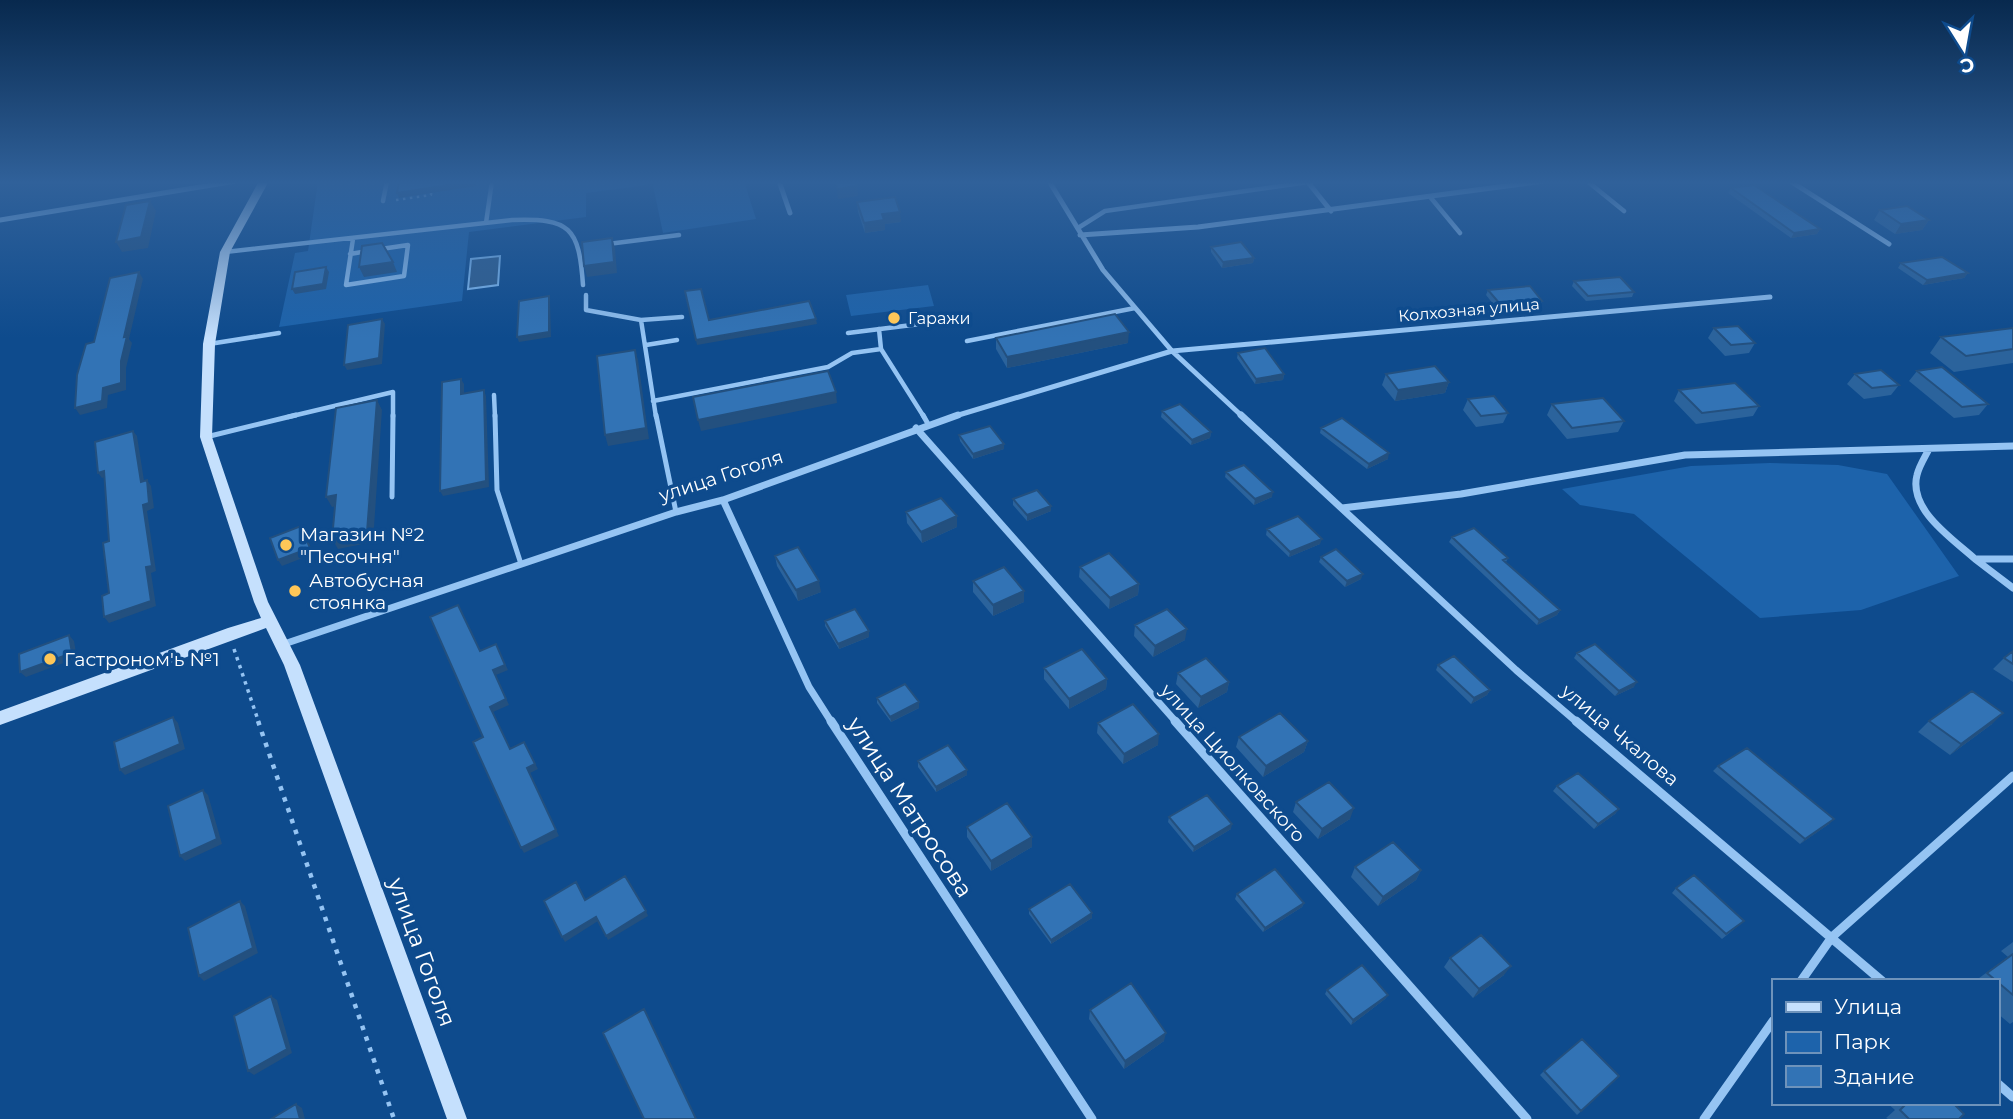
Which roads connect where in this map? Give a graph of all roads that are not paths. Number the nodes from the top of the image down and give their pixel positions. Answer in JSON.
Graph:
{"nodes":[{"id":1,"x":235,"y":233,"type":"edge"},
{"id":2,"x":401,"y":233,"type":"edge"},
{"id":3,"x":574,"y":233,"type":"edge"},
{"id":4,"x":1080,"y":233,"type":"edge"},
{"id":5,"x":1872,"y":233,"type":"edge"},
{"id":6,"x":679,"y":235,"type":"dead end"},
{"id":7,"x":353,"y":239,"type":"junction"},
{"id":8,"x":1889,"y":244,"type":"dead end"},
{"id":9,"x":605,"y":245,"type":"edge"},
{"id":10,"x":225,"y":252,"type":"junction"},
{"id":11,"x":350,"y":254,"type":"junction"},
{"id":12,"x":583,"y":285,"type":"dead end"},
{"id":13,"x":586,"y":295,"type":"dead end"},
{"id":14,"x":1770,"y":297,"type":"dead end"},
{"id":15,"x":1135,"y":308,"type":"junction"},
{"id":16,"x":682,"y":317,"type":"dead end"},
{"id":17,"x":641,"y":320,"type":"junction"},
{"id":18,"x":944,"y":321,"type":"dead end"},
{"id":19,"x":878,"y":329,"type":"junction"},
{"id":20,"x":279,"y":332,"type":"dead end"},
{"id":21,"x":848,"y":333,"type":"dead end"},
{"id":22,"x":677,"y":340,"type":"dead end"},
{"id":23,"x":967,"y":341,"type":"dead end"},
{"id":24,"x":209,"y":344,"type":"junction"},
{"id":25,"x":646,"y":345,"type":"junction"},
{"id":26,"x":881,"y":349,"type":"junction"},
{"id":27,"x":1172,"y":351,"type":"junction"},
{"id":28,"x":494,"y":395,"type":"dead end"},
{"id":29,"x":653,"y":401,"type":"junction"},
{"id":30,"x":928,"y":424,"type":"junction"},
{"id":31,"x":916,"y":428,"type":"junction"},
{"id":32,"x":206,"y":437,"type":"junction"},
{"id":33,"x":2013,"y":446,"type":"edge"},
{"id":34,"x":1929,"y":449,"type":"junction"},
{"id":35,"x":392,"y":498,"type":"dead end"},
{"id":36,"x":723,"y":500,"type":"junction"},
{"id":37,"x":1342,"y":508,"type":"junction"},
{"id":38,"x":676,"y":512,"type":"junction"},
{"id":39,"x":1975,"y":559,"type":"junction"},
{"id":40,"x":2013,"y":559,"type":"edge"},
{"id":41,"x":521,"y":564,"type":"junction"},
{"id":42,"x":2013,"y":588,"type":"edge"},
{"id":43,"x":270,"y":621,"type":"junction"},
{"id":44,"x":284,"y":644,"type":"junction"},
{"id":45,"x":0,"y":718,"type":"edge"},
{"id":46,"x":2013,"y":776,"type":"edge"},
{"id":47,"x":1832,"y":937,"type":"junction"},
{"id":48,"x":1802,"y":979,"type":"edge"},
{"id":49,"x":1880,"y":979,"type":"edge"},
{"id":50,"x":1772,"y":1022,"type":"edge"},
{"id":51,"x":1999,"y":1085,"type":"edge"},
{"id":52,"x":2013,"y":1097,"type":"edge"},
{"id":53,"x":457,"y":1119,"type":"edge"},
{"id":54,"x":1092,"y":1119,"type":"edge"},
{"id":55,"x":1527,"y":1119,"type":"edge"},
{"id":56,"x":1704,"y":1119,"type":"edge"}],
"edges":[{"from":1,"to":10,"type":"main road","name":"улица Гоголя"},
{"from":2,"to":7,"type":"lane"},
{"from":3,"to":12,"type":"lane"},
{"from":4,"to":15,"type":"street","name":"улица Чкалова"},
{"from":5,"to":8,"type":"street"},
{"from":6,"to":9,"type":"lane"},
{"from":7,"to":10,"type":"lane"},
{"from":7,"to":11,"type":"lane"},
{"from":10,"to":24,"type":"main road","name":"улица Гоголя"},
{"from":11,"to":11,"type":"lane"},
{"from":13,"to":17,"type":"lane"},
{"from":14,"to":27,"type":"street","name":"Колхозная улица"},
{"from":15,"to":23,"type":"lane"},
{"from":15,"to":27,"type":"street","name":"улица Чкалова"},
{"from":16,"to":17,"type":"lane"},
{"from":17,"to":25,"type":"lane"},
{"from":18,"to":19,"type":"lane"},
{"from":19,"to":21,"type":"lane"},
{"from":19,"to":26,"type":"lane"},
{"from":20,"to":24,"type":"lane"},
{"from":22,"to":25,"type":"lane"},
{"from":24,"to":32,"type":"main road","name":"улица Гоголя"},
{"from":25,"to":29,"type":"lane"},
{"from":26,"to":29,"type":"lane"},
{"from":26,"to":30,"type":"lane"},
{"from":27,"to":30,"type":"street","name":"улица Гоголя"},
{"from":27,"to":37,"type":"street","name":"улица Чкалова"},
{"from":28,"to":41,"type":"lane"},
{"from":29,"to":38,"type":"lane"},
{"from":30,"to":31,"type":"street","name":"улица Гоголя"},
{"from":31,"to":36,"type":"street","name":"улица Гоголя"},
{"from":31,"to":55,"type":"street","name":"улица Циолковского"},
{"from":32,"to":35,"type":"lane"},
{"from":32,"to":43,"type":"main road","name":"улица Гоголя"},
{"from":33,"to":34,"type":"street"},
{"from":34,"to":37,"type":"street"},
{"from":34,"to":39,"type":"street"},
{"from":36,"to":38,"type":"street","name":"улица Гоголя"},
{"from":36,"to":54,"type":"street","name":"улица Матросова"},
{"from":37,"to":47,"type":"street","name":"улица Чкалова"},
{"from":38,"to":41,"type":"street","name":"улица Гоголя"},
{"from":39,"to":40,"type":"street"},
{"from":39,"to":42,"type":"street"},
{"from":41,"to":44,"type":"street","name":"улица Гоголя"},
{"from":43,"to":44,"type":"main road","name":"улица Гоголя"},
{"from":43,"to":45,"type":"main road"},
{"from":44,"to":53,"type":"main road","name":"улица Гоголя"},
{"from":46,"to":47,"type":"street"},
{"from":47,"to":48,"type":"street"},
{"from":47,"to":49,"type":"street","name":"улица Чкалова"},
{"from":50,"to":56,"type":"street"},
{"from":51,"to":52,"type":"street"}]}
